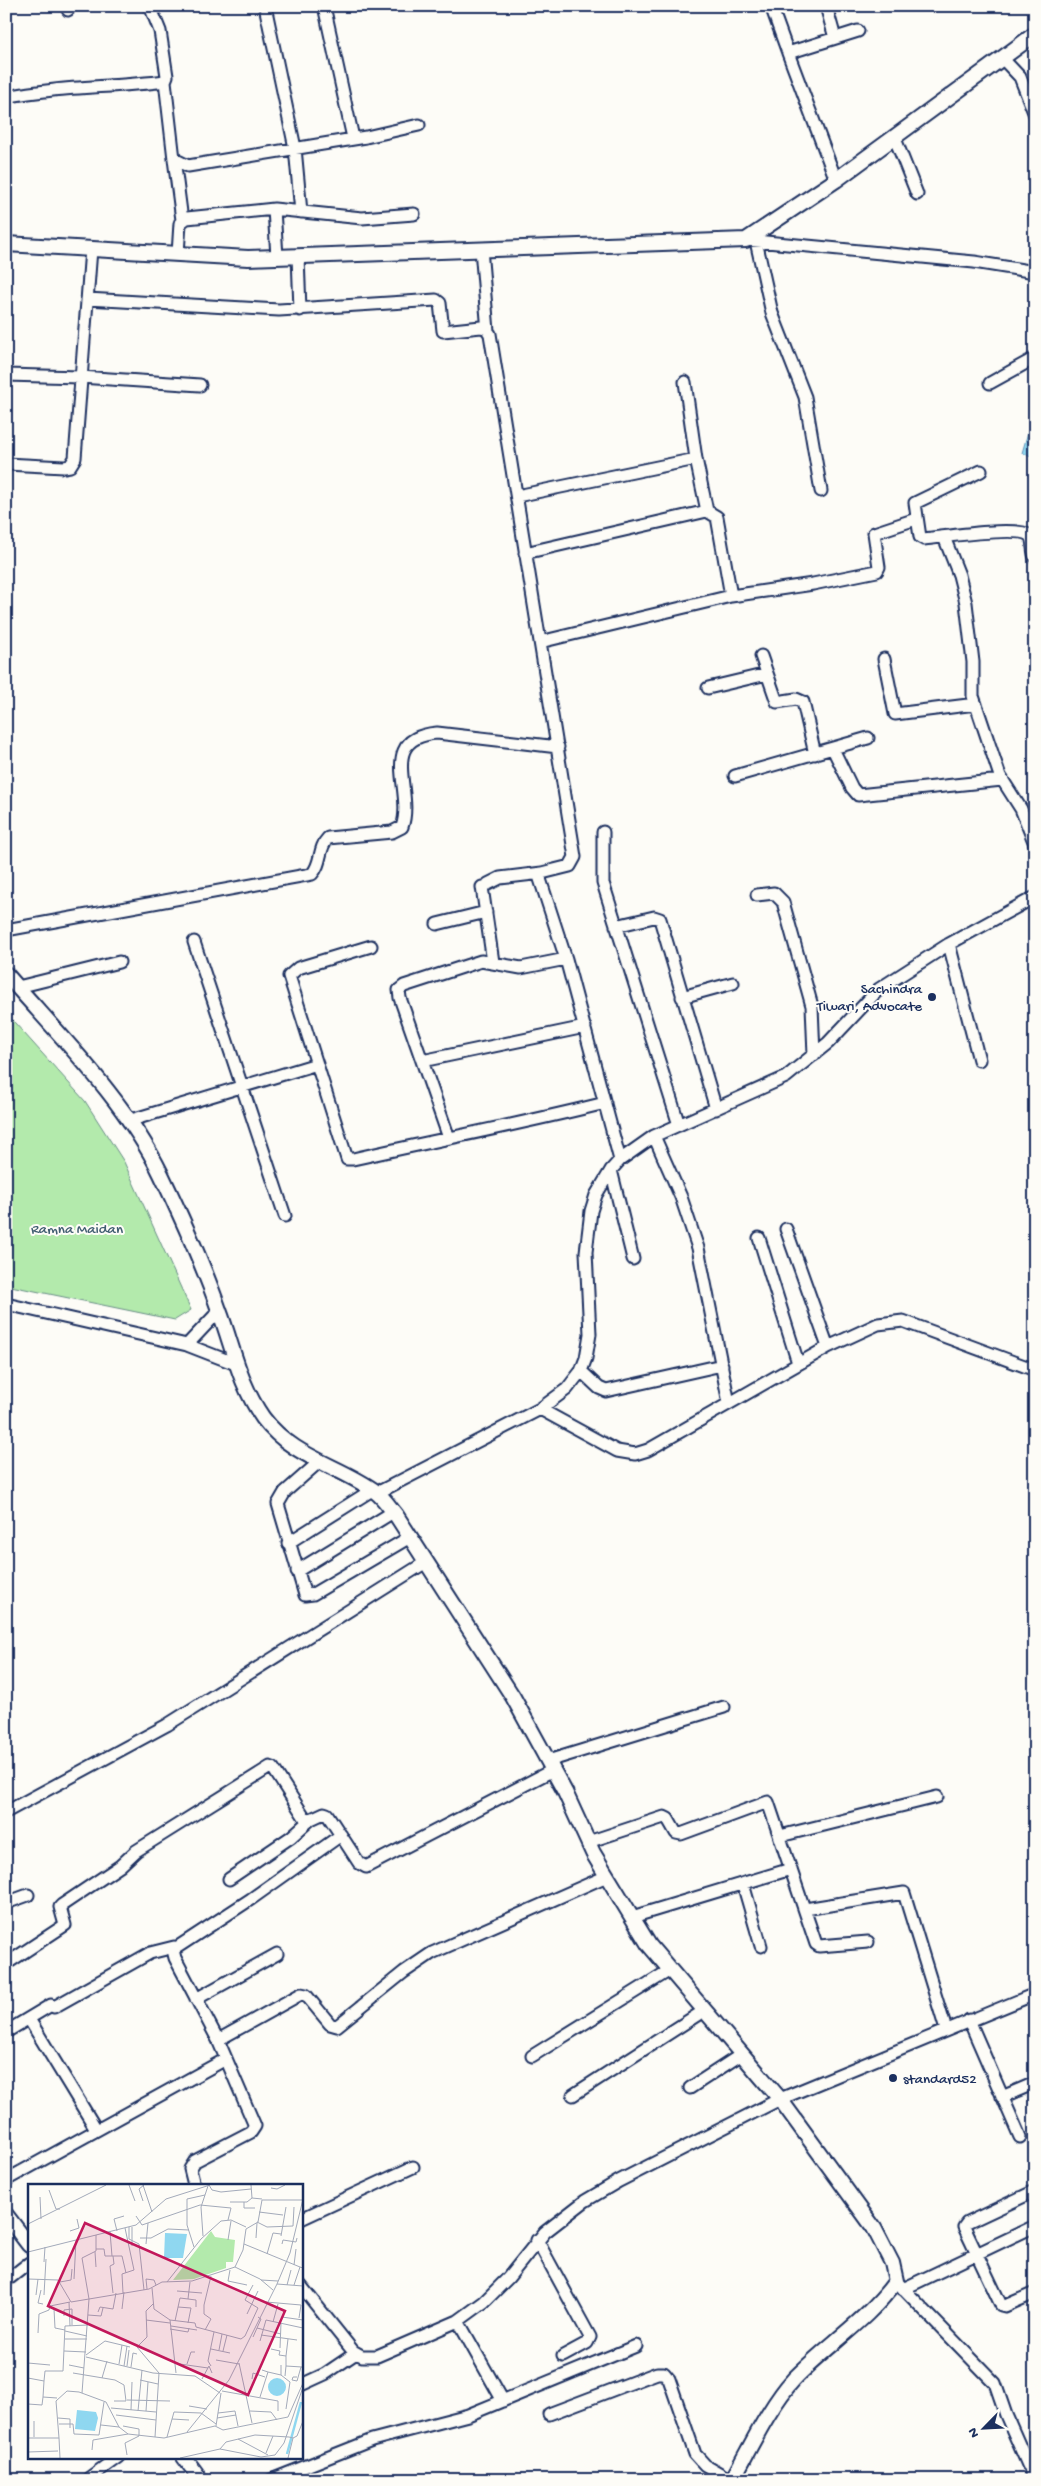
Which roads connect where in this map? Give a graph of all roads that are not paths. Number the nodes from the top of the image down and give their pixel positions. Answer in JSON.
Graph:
{"nodes":[{"id":1,"x":150,"y":6,"type":"edge"},
{"id":2,"x":265,"y":6,"type":"edge"},
{"id":3,"x":324,"y":6,"type":"edge"},
{"id":4,"x":771,"y":6,"type":"edge"},
{"id":5,"x":826,"y":6,"type":"edge"},
{"id":6,"x":858,"y":32,"type":"dead end"},
{"id":7,"x":1035,"y":34,"type":"edge"},
{"id":8,"x":835,"y":38,"type":"junction"},
{"id":9,"x":788,"y":53,"type":"junction"},
{"id":10,"x":1002,"y":58,"type":"junction"},
{"id":11,"x":166,"y":81,"type":"junction"},
{"id":12,"x":6,"y":97,"type":"edge"},
{"id":13,"x":1035,"y":115,"type":"edge"},
{"id":14,"x":419,"y":125,"type":"dead end"},
{"id":15,"x":894,"y":136,"type":"junction"},
{"id":16,"x":353,"y":138,"type":"junction"},
{"id":17,"x":295,"y":148,"type":"junction"},
{"id":18,"x":174,"y":160,"type":"junction"},
{"id":19,"x":836,"y":180,"type":"junction"},
{"id":20,"x":917,"y":194,"type":"dead end"},
{"id":21,"x":274,"y":209,"type":"junction"},
{"id":22,"x":301,"y":212,"type":"junction"},
{"id":23,"x":414,"y":214,"type":"dead end"},
{"id":24,"x":182,"y":220,"type":"junction"},
{"id":25,"x":751,"y":241,"type":"junction"},
{"id":26,"x":6,"y":244,"type":"edge"},
{"id":27,"x":91,"y":249,"type":"junction"},
{"id":28,"x":481,"y":249,"type":"junction"},
{"id":29,"x":178,"y":254,"type":"junction"},
{"id":30,"x":298,"y":256,"type":"junction"},
{"id":31,"x":277,"y":257,"type":"junction"},
{"id":32,"x":1035,"y":272,"type":"edge"},
{"id":33,"x":87,"y":299,"type":"junction"},
{"id":34,"x":300,"y":310,"type":"junction"},
{"id":35,"x":488,"y":331,"type":"junction"},
{"id":36,"x":1035,"y":358,"type":"edge"},
{"id":37,"x":6,"y":375,"type":"edge"},
{"id":38,"x":80,"y":377,"type":"junction"},
{"id":39,"x":685,"y":382,"type":"dead end"},
{"id":40,"x":990,"y":382,"type":"dead end"},
{"id":41,"x":200,"y":385,"type":"dead end"},
{"id":42,"x":696,"y":459,"type":"junction"},
{"id":43,"x":6,"y":464,"type":"edge"},
{"id":44,"x":981,"y":471,"type":"dead end"},
{"id":45,"x":821,"y":491,"type":"dead end"},
{"id":46,"x":517,"y":496,"type":"junction"},
{"id":47,"x":706,"y":511,"type":"junction"},
{"id":48,"x":916,"y":518,"type":"junction"},
{"id":49,"x":944,"y":537,"type":"junction"},
{"id":50,"x":526,"y":553,"type":"junction"},
{"id":51,"x":1035,"y":556,"type":"edge"},
{"id":52,"x":732,"y":596,"type":"junction"},
{"id":53,"x":540,"y":642,"type":"junction"},
{"id":54,"x":761,"y":656,"type":"dead end"},
{"id":55,"x":884,"y":659,"type":"dead end"},
{"id":56,"x":767,"y":674,"type":"junction"},
{"id":57,"x":708,"y":688,"type":"dead end"},
{"id":58,"x":976,"y":704,"type":"junction"},
{"id":59,"x":868,"y":738,"type":"dead end"},
{"id":60,"x":558,"y":747,"type":"junction"},
{"id":61,"x":833,"y":748,"type":"junction"},
{"id":62,"x":815,"y":754,"type":"junction"},
{"id":63,"x":735,"y":776,"type":"dead end"},
{"id":64,"x":1002,"y":780,"type":"junction"},
{"id":65,"x":603,"y":832,"type":"dead end"},
{"id":66,"x":1035,"y":844,"type":"edge"},
{"id":67,"x":542,"y":874,"type":"junction"},
{"id":68,"x":757,"y":895,"type":"dead end"},
{"id":69,"x":1035,"y":897,"type":"edge"},
{"id":70,"x":486,"y":912,"type":"junction"},
{"id":71,"x":437,"y":924,"type":"dead end"},
{"id":72,"x":616,"y":926,"type":"junction"},
{"id":73,"x":6,"y":930,"type":"edge"},
{"id":74,"x":194,"y":942,"type":"dead end"},
{"id":75,"x":949,"y":944,"type":"junction"},
{"id":76,"x":371,"y":946,"type":"dead end"},
{"id":77,"x":566,"y":958,"type":"junction"},
{"id":78,"x":119,"y":962,"type":"dead end"},
{"id":79,"x":493,"y":962,"type":"junction"},
{"id":80,"x":6,"y":974,"type":"edge"},
{"id":81,"x":733,"y":983,"type":"dead end"},
{"id":82,"x":18,"y":987,"type":"junction"},
{"id":83,"x":682,"y":997,"type":"junction"},
{"id":84,"x":585,"y":1027,"type":"junction"},
{"id":85,"x":814,"y":1055,"type":"junction"},
{"id":86,"x":979,"y":1060,"type":"dead end"},
{"id":87,"x":422,"y":1061,"type":"junction"},
{"id":88,"x":317,"y":1064,"type":"junction"},
{"id":89,"x":242,"y":1088,"type":"junction"},
{"id":90,"x":605,"y":1103,"type":"junction"},
{"id":91,"x":716,"y":1109,"type":"junction"},
{"id":92,"x":128,"y":1121,"type":"junction"},
{"id":93,"x":679,"y":1125,"type":"junction"},
{"id":94,"x":654,"y":1136,"type":"junction"},
{"id":95,"x":449,"y":1138,"type":"junction"},
{"id":96,"x":620,"y":1160,"type":"junction"},
{"id":97,"x":611,"y":1170,"type":"junction"},
{"id":98,"x":285,"y":1216,"type":"dead end"},
{"id":99,"x":786,"y":1229,"type":"dead end"},
{"id":100,"x":759,"y":1238,"type":"dead end"},
{"id":101,"x":633,"y":1259,"type":"dead end"},
{"id":102,"x":6,"y":1304,"type":"edge"},
{"id":103,"x":220,"y":1310,"type":"junction"},
{"id":104,"x":187,"y":1344,"type":"junction"},
{"id":105,"x":828,"y":1347,"type":"junction"},
{"id":106,"x":798,"y":1363,"type":"junction"},
{"id":107,"x":236,"y":1364,"type":"junction"},
{"id":108,"x":722,"y":1365,"type":"junction"},
{"id":109,"x":1035,"y":1370,"type":"edge"},
{"id":110,"x":581,"y":1371,"type":"junction"},
{"id":111,"x":729,"y":1402,"type":"junction"},
{"id":112,"x":540,"y":1410,"type":"junction"},
{"id":113,"x":319,"y":1462,"type":"junction"},
{"id":114,"x":374,"y":1491,"type":"junction"},
{"id":115,"x":393,"y":1512,"type":"junction"},
{"id":116,"x":410,"y":1537,"type":"junction"},
{"id":117,"x":288,"y":1543,"type":"junction"},
{"id":118,"x":426,"y":1562,"type":"junction"},
{"id":119,"x":297,"y":1570,"type":"junction"},
{"id":120,"x":724,"y":1707,"type":"dead end"},
{"id":121,"x":550,"y":1765,"type":"junction"},
{"id":122,"x":936,"y":1797,"type":"dead end"},
{"id":123,"x":6,"y":1812,"type":"edge"},
{"id":124,"x":311,"y":1818,"type":"junction"},
{"id":125,"x":341,"y":1835,"type":"junction"},
{"id":126,"x":780,"y":1836,"type":"junction"},
{"id":127,"x":588,"y":1842,"type":"junction"},
{"id":128,"x":791,"y":1869,"type":"junction"},
{"id":129,"x":607,"y":1876,"type":"junction"},
{"id":130,"x":229,"y":1879,"type":"dead end"},
{"id":131,"x":743,"y":1884,"type":"junction"},
{"id":132,"x":28,"y":1895,"type":"dead end"},
{"id":133,"x":6,"y":1903,"type":"edge"},
{"id":134,"x":804,"y":1909,"type":"junction"},
{"id":135,"x":632,"y":1917,"type":"junction"},
{"id":136,"x":868,"y":1942,"type":"dead end"},
{"id":137,"x":761,"y":1946,"type":"dead end"},
{"id":138,"x":174,"y":1948,"type":"junction"},
{"id":139,"x":277,"y":1954,"type":"dead end"},
{"id":140,"x":6,"y":1964,"type":"edge"},
{"id":141,"x":670,"y":1970,"type":"junction"},
{"id":142,"x":1035,"y":1994,"type":"edge"},
{"id":143,"x":196,"y":1999,"type":"junction"},
{"id":144,"x":705,"y":2010,"type":"junction"},
{"id":145,"x":29,"y":2018,"type":"junction"},
{"id":146,"x":968,"y":2020,"type":"junction"},
{"id":147,"x":946,"y":2030,"type":"junction"},
{"id":148,"x":6,"y":2032,"type":"edge"},
{"id":149,"x":218,"y":2040,"type":"junction"},
{"id":150,"x":742,"y":2054,"type":"junction"},
{"id":151,"x":532,"y":2056,"type":"dead end"},
{"id":152,"x":226,"y":2059,"type":"junction"},
{"id":153,"x":1035,"y":2084,"type":"edge"},
{"id":154,"x":690,"y":2088,"type":"dead end"},
{"id":155,"x":573,"y":2095,"type":"dead end"},
{"id":156,"x":1002,"y":2097,"type":"junction"},
{"id":157,"x":780,"y":2099,"type":"junction"},
{"id":158,"x":96,"y":2129,"type":"junction"},
{"id":159,"x":1020,"y":2136,"type":"dead end"},
{"id":160,"x":413,"y":2167,"type":"dead end"},
{"id":161,"x":6,"y":2180,"type":"edge"},
{"id":162,"x":194,"y":2184,"type":"edge"},
{"id":163,"x":1035,"y":2192,"type":"edge"},
{"id":164,"x":6,"y":2215,"type":"edge"},
{"id":165,"x":302,"y":2219,"type":"edge"},
{"id":166,"x":1035,"y":2226,"type":"edge"},
{"id":167,"x":537,"y":2240,"type":"junction"},
{"id":168,"x":28,"y":2244,"type":"edge"},
{"id":169,"x":975,"y":2254,"type":"junction"},
{"id":170,"x":28,"y":2264,"type":"edge"},
{"id":171,"x":6,"y":2281,"type":"edge"},
{"id":172,"x":900,"y":2285,"type":"junction"},
{"id":173,"x":302,"y":2287,"type":"edge"},
{"id":174,"x":1035,"y":2293,"type":"edge"},
{"id":175,"x":458,"y":2321,"type":"junction"},
{"id":176,"x":636,"y":2346,"type":"dead end"},
{"id":177,"x":356,"y":2353,"type":"junction"},
{"id":178,"x":563,"y":2356,"type":"dead end"},
{"id":179,"x":302,"y":2385,"type":"edge"},
{"id":180,"x":503,"y":2401,"type":"junction"},
{"id":181,"x":549,"y":2414,"type":"dead end"},
{"id":182,"x":117,"y":2458,"type":"edge"},
{"id":183,"x":185,"y":2458,"type":"edge"},
{"id":184,"x":1032,"y":2465,"type":"edge"},
{"id":185,"x":89,"y":2478,"type":"dead end"},
{"id":186,"x":201,"y":2480,"type":"edge"},
{"id":187,"x":271,"y":2480,"type":"edge"},
{"id":188,"x":732,"y":2480,"type":"edge"},
{"id":189,"x":1032,"y":2480,"type":"edge"}],
"edges":[{"from":1,"to":11,"type":"street"},
{"from":2,"to":17,"type":"street"},
{"from":3,"to":16,"type":"street"},
{"from":4,"to":9,"type":"street"},
{"from":5,"to":8,"type":"street"},
{"from":6,"to":8,"type":"street"},
{"from":7,"to":10,"type":"street"},
{"from":8,"to":9,"type":"street"},
{"from":9,"to":19,"type":"street"},
{"from":10,"to":13,"type":"street"},
{"from":10,"to":15,"type":"street"},
{"from":11,"to":12,"type":"street"},
{"from":11,"to":18,"type":"street"},
{"from":14,"to":16,"type":"street"},
{"from":15,"to":19,"type":"street"},
{"from":15,"to":20,"type":"street"},
{"from":16,"to":17,"type":"street"},
{"from":17,"to":18,"type":"street"},
{"from":17,"to":22,"type":"street"},
{"from":18,"to":24,"type":"street"},
{"from":19,"to":25,"type":"street"},
{"from":21,"to":22,"type":"street"},
{"from":21,"to":24,"type":"street"},
{"from":21,"to":31,"type":"street"},
{"from":22,"to":23,"type":"street"},
{"from":24,"to":29,"type":"street"},
{"from":25,"to":28,"type":"street"},
{"from":25,"to":32,"type":"street"},
{"from":25,"to":45,"type":"street"},
{"from":26,"to":27,"type":"street"},
{"from":27,"to":29,"type":"street"},
{"from":27,"to":33,"type":"street"},
{"from":28,"to":30,"type":"street"},
{"from":28,"to":35,"type":"street"},
{"from":29,"to":31,"type":"street"},
{"from":30,"to":31,"type":"street"},
{"from":30,"to":34,"type":"street"},
{"from":33,"to":34,"type":"street"},
{"from":33,"to":38,"type":"street"},
{"from":34,"to":35,"type":"street"},
{"from":35,"to":46,"type":"street"},
{"from":36,"to":40,"type":"street"},
{"from":37,"to":38,"type":"street"},
{"from":38,"to":41,"type":"street"},
{"from":38,"to":43,"type":"street"},
{"from":39,"to":42,"type":"street"},
{"from":42,"to":46,"type":"street"},
{"from":42,"to":47,"type":"street"},
{"from":44,"to":48,"type":"street"},
{"from":46,"to":50,"type":"street"},
{"from":47,"to":50,"type":"street"},
{"from":47,"to":52,"type":"street"},
{"from":48,"to":49,"type":"street"},
{"from":48,"to":52,"type":"street"},
{"from":49,"to":51,"type":"street"},
{"from":49,"to":58,"type":"street"},
{"from":50,"to":53,"type":"street"},
{"from":52,"to":53,"type":"street"},
{"from":53,"to":60,"type":"street"},
{"from":54,"to":56,"type":"street"},
{"from":55,"to":58,"type":"street"},
{"from":56,"to":57,"type":"street"},
{"from":56,"to":62,"type":"street"},
{"from":58,"to":64,"type":"street"},
{"from":59,"to":61,"type":"street"},
{"from":60,"to":67,"type":"street"},
{"from":60,"to":73,"type":"street"},
{"from":61,"to":62,"type":"street"},
{"from":61,"to":64,"type":"street"},
{"from":62,"to":63,"type":"street"},
{"from":64,"to":66,"type":"street"},
{"from":65,"to":72,"type":"street"},
{"from":67,"to":70,"type":"street"},
{"from":67,"to":77,"type":"street"},
{"from":68,"to":85,"type":"street"},
{"from":69,"to":75,"type":"street"},
{"from":70,"to":71,"type":"street"},
{"from":70,"to":79,"type":"street"},
{"from":72,"to":83,"type":"street"},
{"from":72,"to":93,"type":"street"},
{"from":74,"to":89,"type":"street"},
{"from":75,"to":85,"type":"street"},
{"from":75,"to":86,"type":"street"},
{"from":76,"to":88,"type":"street"},
{"from":77,"to":79,"type":"street"},
{"from":77,"to":84,"type":"street"},
{"from":78,"to":82,"type":"street"},
{"from":79,"to":87,"type":"street"},
{"from":80,"to":82,"type":"street"},
{"from":81,"to":83,"type":"street"},
{"from":82,"to":92,"type":"street"},
{"from":83,"to":91,"type":"street"},
{"from":84,"to":87,"type":"street"},
{"from":84,"to":90,"type":"street"},
{"from":85,"to":91,"type":"street"},
{"from":87,"to":95,"type":"street"},
{"from":88,"to":89,"type":"street"},
{"from":88,"to":95,"type":"street"},
{"from":89,"to":92,"type":"street"},
{"from":89,"to":98,"type":"street"},
{"from":90,"to":95,"type":"street"},
{"from":90,"to":96,"type":"street"},
{"from":91,"to":93,"type":"street"},
{"from":92,"to":103,"type":"street"},
{"from":93,"to":94,"type":"street"},
{"from":94,"to":96,"type":"street"},
{"from":94,"to":108,"type":"street"},
{"from":96,"to":97,"type":"street"},
{"from":97,"to":101,"type":"street"},
{"from":97,"to":110,"type":"street"},
{"from":99,"to":105,"type":"street"},
{"from":100,"to":106,"type":"street"},
{"from":102,"to":104,"type":"street"},
{"from":103,"to":104,"type":"street"},
{"from":103,"to":107,"type":"street"},
{"from":104,"to":107,"type":"street"},
{"from":105,"to":106,"type":"street"},
{"from":105,"to":109,"type":"street"},
{"from":106,"to":111,"type":"street"},
{"from":107,"to":113,"type":"street"},
{"from":108,"to":110,"type":"street"},
{"from":108,"to":111,"type":"street"},
{"from":110,"to":112,"type":"street"},
{"from":111,"to":112,"type":"street"},
{"from":112,"to":114,"type":"street"},
{"from":113,"to":114,"type":"street"},
{"from":113,"to":117,"type":"street"},
{"from":114,"to":115,"type":"street"},
{"from":114,"to":117,"type":"street"},
{"from":115,"to":116,"type":"street"},
{"from":115,"to":119,"type":"street"},
{"from":116,"to":118,"type":"street"},
{"from":116,"to":119,"type":"street"},
{"from":117,"to":119,"type":"street"},
{"from":118,"to":121,"type":"street"},
{"from":118,"to":123,"type":"street"},
{"from":120,"to":121,"type":"street"},
{"from":121,"to":125,"type":"street"},
{"from":121,"to":127,"type":"street"},
{"from":122,"to":126,"type":"street"},
{"from":124,"to":125,"type":"street"},
{"from":124,"to":130,"type":"street"},
{"from":124,"to":140,"type":"street"},
{"from":125,"to":138,"type":"street"},
{"from":126,"to":127,"type":"street"},
{"from":126,"to":128,"type":"street"},
{"from":127,"to":129,"type":"street"},
{"from":128,"to":131,"type":"street"},
{"from":128,"to":134,"type":"street"},
{"from":129,"to":135,"type":"street"},
{"from":129,"to":149,"type":"street"},
{"from":131,"to":135,"type":"street"},
{"from":131,"to":137,"type":"street"},
{"from":132,"to":133,"type":"street"},
{"from":134,"to":136,"type":"street"},
{"from":134,"to":147,"type":"street"},
{"from":135,"to":141,"type":"street"},
{"from":138,"to":143,"type":"street"},
{"from":138,"to":145,"type":"street"},
{"from":139,"to":143,"type":"street"},
{"from":141,"to":144,"type":"street"},
{"from":141,"to":151,"type":"street"},
{"from":142,"to":146,"type":"street"},
{"from":143,"to":149,"type":"street"},
{"from":144,"to":150,"type":"street"},
{"from":144,"to":155,"type":"street"},
{"from":145,"to":148,"type":"street"},
{"from":145,"to":158,"type":"street"},
{"from":146,"to":147,"type":"street"},
{"from":146,"to":156,"type":"street"},
{"from":147,"to":157,"type":"street"},
{"from":149,"to":152,"type":"street"},
{"from":150,"to":154,"type":"street"},
{"from":150,"to":157,"type":"street"},
{"from":152,"to":158,"type":"street"},
{"from":152,"to":162,"type":"street"},
{"from":153,"to":156,"type":"street"},
{"from":156,"to":159,"type":"street"},
{"from":157,"to":167,"type":"street"},
{"from":157,"to":172,"type":"street"},
{"from":158,"to":161,"type":"street"},
{"from":160,"to":165,"type":"street"},
{"from":163,"to":169,"type":"street"},
{"from":164,"to":168,"type":"street"},
{"from":166,"to":169,"type":"street"},
{"from":167,"to":175,"type":"street"},
{"from":167,"to":178,"type":"street"},
{"from":169,"to":172,"type":"street"},
{"from":169,"to":174,"type":"street"},
{"from":170,"to":171,"type":"street"},
{"from":172,"to":184,"type":"street"},
{"from":172,"to":188,"type":"street"},
{"from":173,"to":177,"type":"street"},
{"from":175,"to":177,"type":"street"},
{"from":175,"to":180,"type":"street"},
{"from":176,"to":180,"type":"street"},
{"from":177,"to":179,"type":"street"},
{"from":180,"to":187,"type":"street"},
{"from":181,"to":188,"type":"street"},
{"from":182,"to":185,"type":"street"},
{"from":183,"to":186,"type":"street"},
{"from":184,"to":189,"type":"street"}]}
